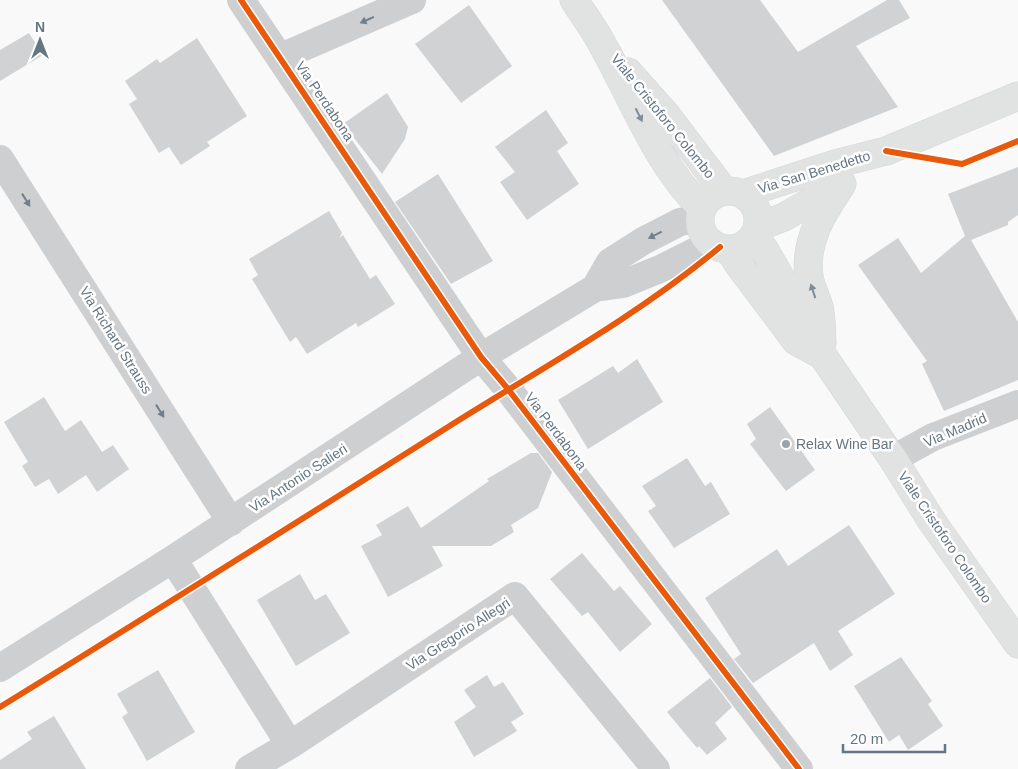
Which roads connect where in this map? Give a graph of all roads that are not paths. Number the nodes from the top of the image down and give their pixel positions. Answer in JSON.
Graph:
{"nodes":[{"id":1,"x":241,"y":0,"type":"edge"},
{"id":2,"x":412,"y":0,"type":"edge"},
{"id":3,"x":574,"y":0,"type":"edge"},
{"id":4,"x":601,"y":41,"type":"junction"},
{"id":5,"x":280,"y":58,"type":"junction"},
{"id":6,"x":1018,"y":96,"type":"edge"},
{"id":7,"x":886,"y":151,"type":"junction"},
{"id":8,"x":0,"y":158,"type":"edge"},
{"id":9,"x":842,"y":184,"type":"junction"},
{"id":10,"x":734,"y":193,"type":"junction"},
{"id":11,"x":701,"y":213,"type":"junction"},
{"id":12,"x":756,"y":231,"type":"junction"},
{"id":13,"x":720,"y":246,"type":"junction"},
{"id":14,"x":595,"y":288,"type":"junction"},
{"id":15,"x":823,"y":356,"type":"junction"},
{"id":16,"x":481,"y":357,"type":"junction"},
{"id":17,"x":1018,"y":404,"type":"edge"},
{"id":18,"x":893,"y":459,"type":"junction"},
{"id":19,"x":231,"y":522,"type":"junction"},
{"id":20,"x":173,"y":560,"type":"junction"},
{"id":21,"x":1018,"y":644,"type":"edge"},
{"id":22,"x":0,"y":668,"type":"edge"},
{"id":23,"x":290,"y":745,"type":"junction"},
{"id":24,"x":249,"y":769,"type":"edge"},
{"id":25,"x":656,"y":769,"type":"edge"},
{"id":26,"x":799,"y":769,"type":"edge"}],
"edges":[{"from":1,"to":5,"type":"street","name":"Via Perdabona"},
{"from":2,"to":5,"type":"street","one_way":true},
{"from":3,"to":4,"type":"main road","name":"Viale Cristoforo Colombo"},
{"from":4,"to":10,"type":"main road","name":"Viale Cristoforo Colombo"},
{"from":4,"to":11,"type":"main road","name":"Viale Cristoforo Colombo","one_way":true},
{"from":5,"to":16,"type":"street","name":"Via Perdabona"},
{"from":6,"to":7,"type":"main road","name":"Via San Benedetto"},
{"from":7,"to":9,"type":"main road","name":"Via San Benedetto"},
{"from":7,"to":10,"type":"main road","name":"Via San Benedetto"},
{"from":8,"to":19,"type":"street","name":"Via Richard Strauss","one_way":true},
{"from":9,"to":12,"type":"main road","name":"Via San Benedetto"},
{"from":15,"to":9,"type":"main road","name":"Viale Cristoforo Colombo","one_way":true},
{"from":10,"to":11,"type":"main road"},
{"from":10,"to":12,"type":"main road"},
{"from":11,"to":13,"type":"main road"},
{"from":11,"to":14,"type":"street","name":"Via Antonio Salieri","one_way":true},
{"from":12,"to":13,"type":"main road"},
{"from":12,"to":15,"type":"main road","name":"Viale Cristoforo Colombo"},
{"from":13,"to":14,"type":"street","name":"Via Antonio Salieri"},
{"from":13,"to":15,"type":"main road","name":"Viale Cristoforo Colombo"},
{"from":14,"to":16,"type":"street","name":"Via Antonio Salieri"},
{"from":15,"to":18,"type":"main road","name":"Viale Cristoforo Colombo"},
{"from":16,"to":19,"type":"street","name":"Via Antonio Salieri"},
{"from":16,"to":26,"type":"street","name":"Via Perdabona"},
{"from":17,"to":18,"type":"street","name":"Via Madrid"},
{"from":18,"to":21,"type":"main road","name":"Viale Cristoforo Colombo"},
{"from":19,"to":20,"type":"street","name":"Via Antonio Salieri"},
{"from":20,"to":22,"type":"street","name":"Via Antonio Salieri"},
{"from":20,"to":23,"type":"street"},
{"from":23,"to":24,"type":"street","name":"Via Gregorio Allegri"},
{"from":23,"to":25,"type":"street","name":"Via Gregorio Allegri"}]}
